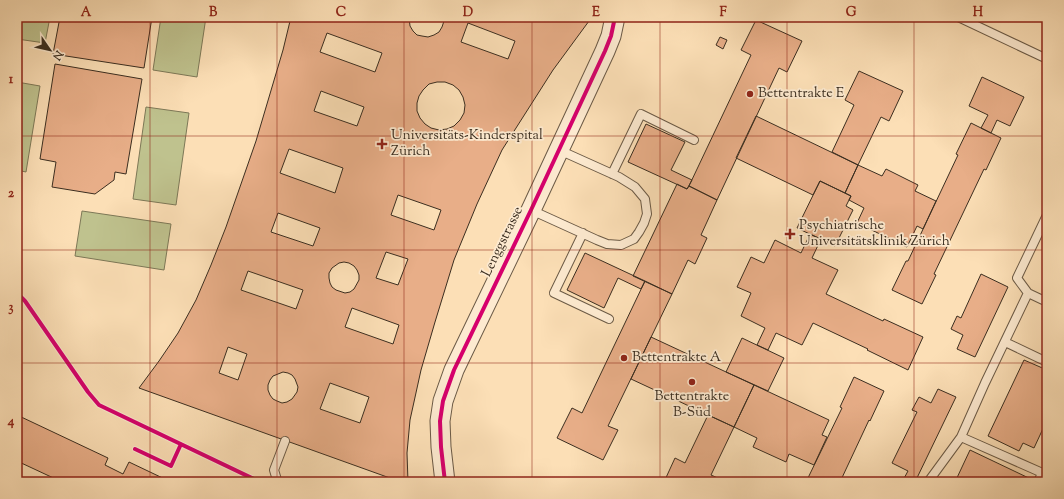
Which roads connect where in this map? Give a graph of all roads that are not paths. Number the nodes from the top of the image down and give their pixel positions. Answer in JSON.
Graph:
{"nodes":[{"id":1,"x":615,"y":17,"type":"edge"},
{"id":2,"x":958,"y":17,"type":"edge"},
{"id":3,"x":1047,"y":59,"type":"edge"},
{"id":4,"x":694,"y":140,"type":"dead end"},
{"id":5,"x":559,"y":150,"type":"junction"},
{"id":6,"x":612,"y":174,"type":"junction"},
{"id":7,"x":531,"y":210,"type":"junction"},
{"id":8,"x":1047,"y":215,"type":"edge"},
{"id":9,"x":583,"y":233,"type":"junction"},
{"id":10,"x":1028,"y":293,"type":"junction"},
{"id":11,"x":1047,"y":302,"type":"edge"},
{"id":12,"x":610,"y":318,"type":"dead end"},
{"id":13,"x":1005,"y":342,"type":"junction"},
{"id":14,"x":1047,"y":362,"type":"edge"},
{"id":15,"x":961,"y":437,"type":"junction"},
{"id":16,"x":285,"y":441,"type":"dead end"},
{"id":17,"x":1045,"y":474,"type":"edge"},
{"id":18,"x":280,"y":482,"type":"edge"},
{"id":19,"x":445,"y":482,"type":"edge"},
{"id":20,"x":928,"y":482,"type":"edge"},
{"id":21,"x":1038,"y":482,"type":"edge"}],
"edges":[{"from":1,"to":5,"type":"street","name":"Lenggstrasse"},
{"from":2,"to":3,"type":"lane"},
{"from":4,"to":6,"type":"lane"},
{"from":5,"to":6,"type":"lane"},
{"from":5,"to":7,"type":"street","name":"Lenggstrasse"},
{"from":6,"to":9,"type":"lane"},
{"from":7,"to":9,"type":"lane"},
{"from":7,"to":19,"type":"street","name":"Lenggstrasse"},
{"from":8,"to":10,"type":"lane"},
{"from":9,"to":12,"type":"lane"},
{"from":10,"to":11,"type":"lane"},
{"from":10,"to":13,"type":"lane"},
{"from":13,"to":14,"type":"lane"},
{"from":13,"to":15,"type":"lane"},
{"from":15,"to":17,"type":"lane"},
{"from":15,"to":20,"type":"lane"},
{"from":16,"to":18,"type":"lane"},
{"from":17,"to":21,"type":"lane"}]}
